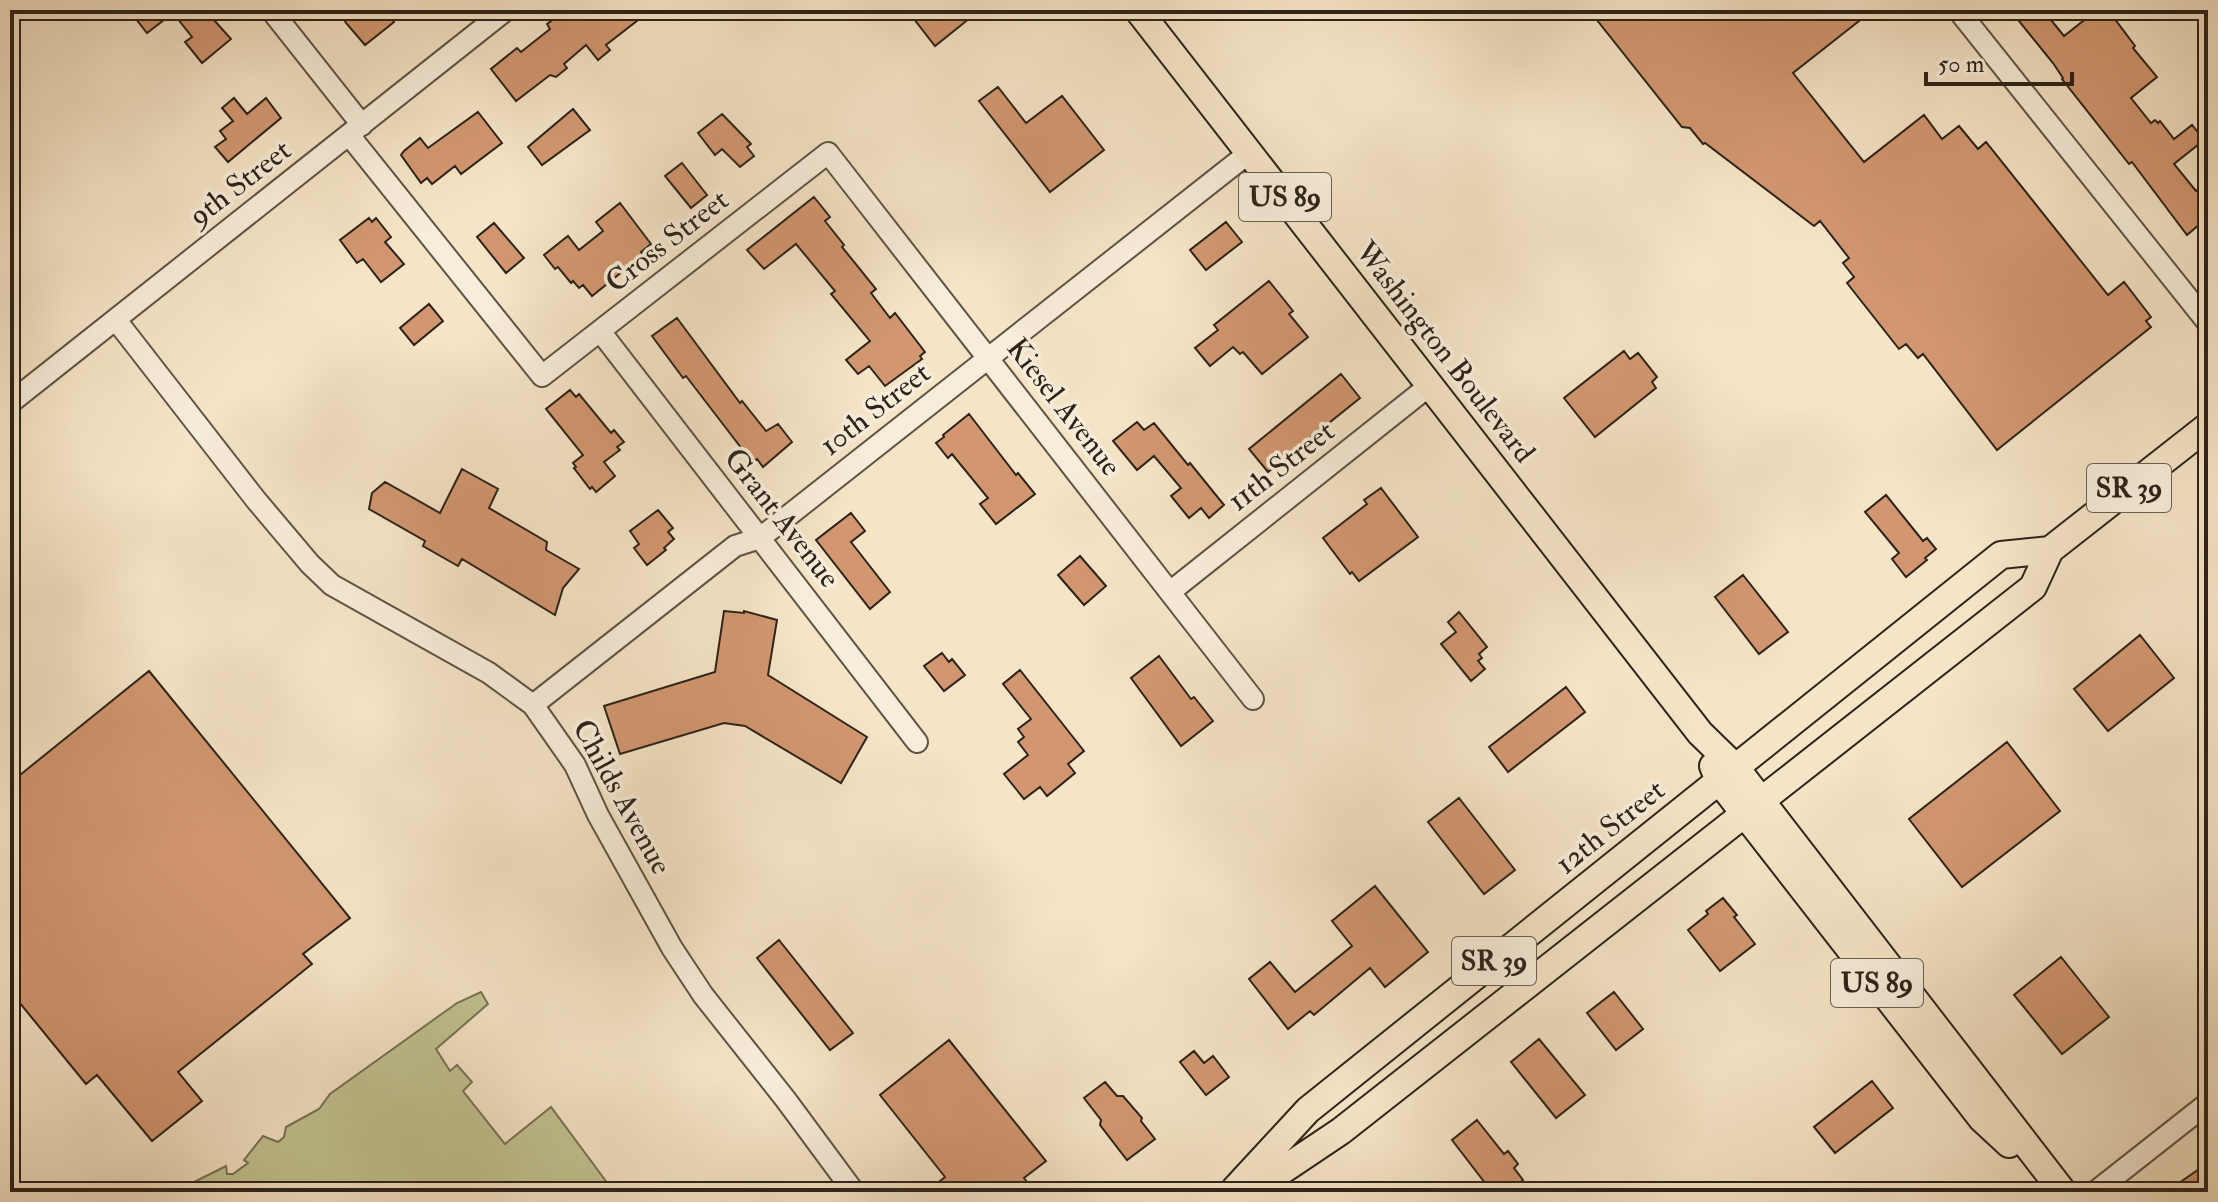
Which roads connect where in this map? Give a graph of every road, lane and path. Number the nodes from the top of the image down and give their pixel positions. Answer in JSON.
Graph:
{"nodes":[{"id":1,"x":271,"y":10,"type":"edge"},
{"id":2,"x":506,"y":10,"type":"edge"},
{"id":3,"x":1138,"y":10,"type":"edge"},
{"id":4,"x":1958,"y":10,"type":"edge"},
{"id":5,"x":355,"y":130,"type":"junction"},
{"id":6,"x":1250,"y":152,"type":"junction"},
{"id":7,"x":828,"y":153,"type":"joint"},
{"id":8,"x":116,"y":320,"type":"junction"},
{"id":9,"x":2208,"y":323,"type":"edge"},
{"id":10,"x":600,"y":331,"type":"junction"},
{"id":11,"x":988,"y":358,"type":"junction"},
{"id":12,"x":1429,"y":386,"type":"junction"},
{"id":13,"x":10,"y":403,"type":"edge"},
{"id":14,"x":2208,"y":426,"type":"edge"},
{"id":15,"x":760,"y":538,"type":"junction"},
{"id":16,"x":2050,"y":550,"type":"junction"},
{"id":17,"x":1170,"y":592,"type":"junction"},
{"id":18,"x":1253,"y":699,"type":"dead end"},
{"id":19,"x":533,"y":705,"type":"junction"},
{"id":20,"x":917,"y":742,"type":"dead end"},
{"id":21,"x":1727,"y":774,"type":"junction"},
{"id":22,"x":1753,"y":807,"type":"junction"},
{"id":23,"x":2208,"y":1103,"type":"edge"},
{"id":24,"x":854,"y":1192,"type":"edge"},
{"id":25,"x":1233,"y":1192,"type":"edge"},
{"id":26,"x":1250,"y":1192,"type":"edge"},
{"id":27,"x":2061,"y":1192,"type":"edge"},
{"id":28,"x":2095,"y":1192,"type":"edge"}],
"edges":[{"from":1,"to":5,"type":"street"},
{"from":2,"to":5,"type":"street","name":"9th Street"},
{"from":3,"to":6,"type":"main road","name":"Washington Boulevard","number":"US 89"},
{"from":4,"to":9,"type":"street"},
{"from":5,"to":8,"type":"street","name":"9th Street"},
{"from":5,"to":10,"type":"street","name":"Cross Street"},
{"from":6,"to":11,"type":"street","name":"10th Street"},
{"from":6,"to":12,"type":"main road","name":"Washington Boulevard","number":"US 89"},
{"from":7,"to":10,"type":"street","name":"Cross Street"},
{"from":7,"to":11,"type":"street","name":"Kiesel Avenue"},
{"from":8,"to":13,"type":"street","name":"9th Street"},
{"from":8,"to":19,"type":"street","name":"Childs Avenue"},
{"from":10,"to":15,"type":"street","name":"Grant Avenue"},
{"from":11,"to":15,"type":"street","name":"10th Street"},
{"from":11,"to":17,"type":"street","name":"Kiesel Avenue"},
{"from":12,"to":17,"type":"street","name":"11th Street"},
{"from":12,"to":21,"type":"main road","name":"Washington Boulevard","number":"US 89"},
{"from":14,"to":16,"type":"main road","number":"SR 39"},
{"from":15,"to":19,"type":"street","name":"10th Street"},
{"from":15,"to":20,"type":"street","name":"Grant Avenue"},
{"from":16,"to":21,"type":"main road","name":"12th Street","number":"SR 39"},
{"from":16,"to":22,"type":"main road","number":"SR 39"},
{"from":17,"to":18,"type":"street","name":"Kiesel Avenue"},
{"from":19,"to":24,"type":"street","name":"Childs Avenue"},
{"from":21,"to":22,"type":"main road","name":"Washington Boulevard","number":"US 89"},
{"from":21,"to":25,"type":"main road","name":"12th Street","number":"SR 39"},
{"from":22,"to":26,"type":"main road","number":"SR 39"},
{"from":22,"to":27,"type":"main road","name":"Washington Boulevard","number":"US 89"},
{"from":23,"to":28,"type":"street"}]}
